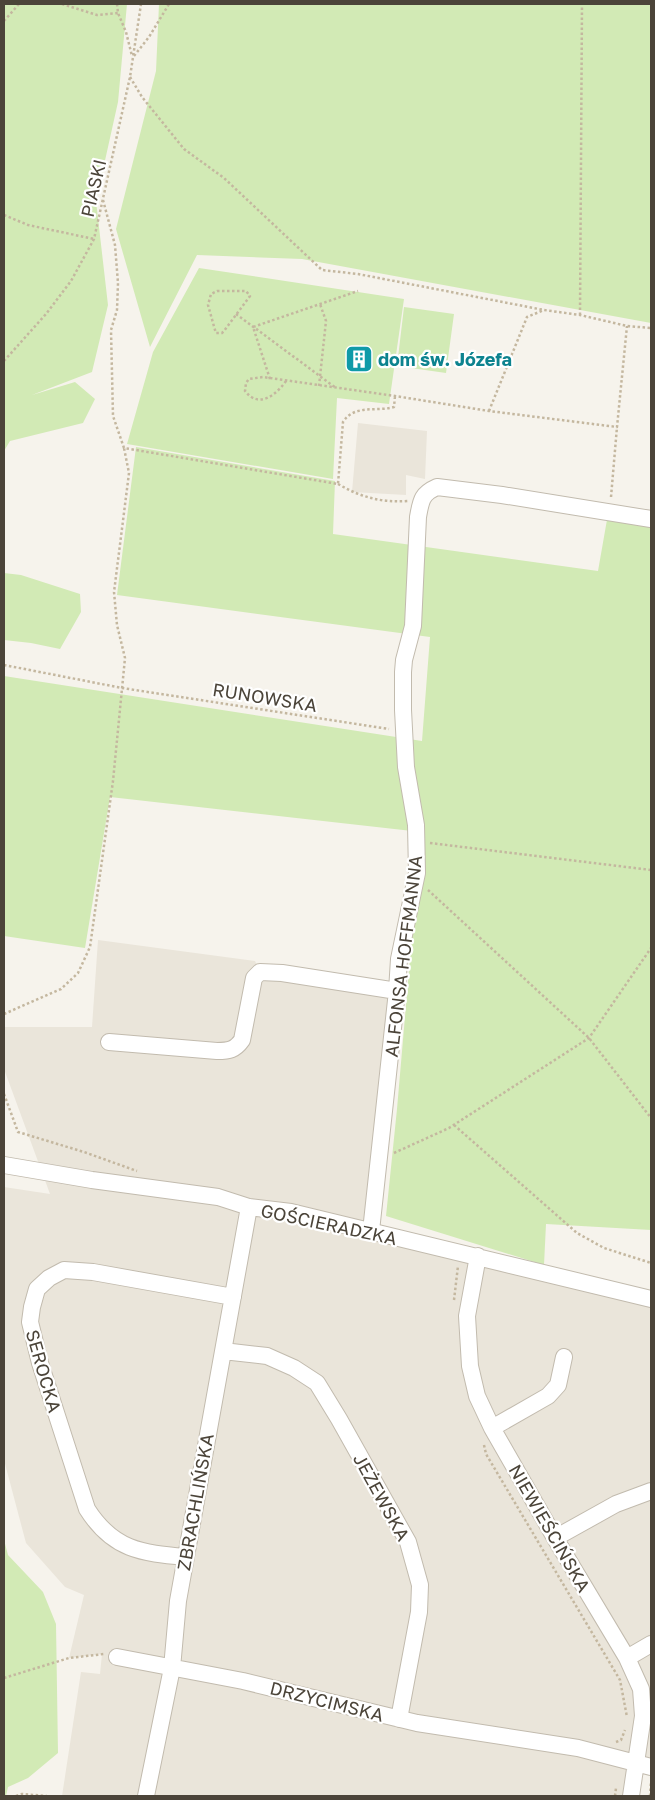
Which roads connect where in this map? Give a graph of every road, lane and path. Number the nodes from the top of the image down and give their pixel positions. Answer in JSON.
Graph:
{"nodes":[{"id":1,"x":19,"y":4,"type":"edge"},
{"id":2,"x":62,"y":4,"type":"edge"},
{"id":3,"x":117,"y":4,"type":"edge"},
{"id":4,"x":141,"y":4,"type":"edge"},
{"id":5,"x":170,"y":4,"type":"edge"},
{"id":6,"x":582,"y":4,"type":"edge"},
{"id":7,"x":118,"y":13,"type":"junction"},
{"id":8,"x":4,"y":21,"type":"edge"},
{"id":9,"x":133,"y":57,"type":"junction"},
{"id":10,"x":130,"y":77,"type":"junction"},
{"id":11,"x":103,"y":200,"type":"junction"},
{"id":12,"x":4,"y":215,"type":"edge"},
{"id":13,"x":94,"y":239,"type":"junction"},
{"id":14,"x":358,"y":291,"type":"dead end"},
{"id":15,"x":320,"y":304,"type":"junction"},
{"id":16,"x":544,"y":310,"type":"junction"},
{"id":17,"x":235,"y":314,"type":"junction"},
{"id":18,"x":580,"y":315,"type":"junction"},
{"id":19,"x":627,"y":326,"type":"junction"},
{"id":20,"x":253,"y":327,"type":"junction"},
{"id":21,"x":651,"y":328,"type":"edge"},
{"id":22,"x":4,"y":361,"type":"edge"},
{"id":23,"x":320,"y":376,"type":"junction"},
{"id":24,"x":270,"y":378,"type":"junction"},
{"id":25,"x":286,"y":381,"type":"junction"},
{"id":26,"x":319,"y":386,"type":"junction"},
{"id":27,"x":338,"y":389,"type":"junction"},
{"id":28,"x":395,"y":396,"type":"junction"},
{"id":29,"x":489,"y":411,"type":"junction"},
{"id":30,"x":617,"y":427,"type":"junction"},
{"id":31,"x":124,"y":448,"type":"junction"},
{"id":32,"x":338,"y":484,"type":"junction"},
{"id":33,"x":421,"y":500,"type":"junction"},
{"id":34,"x":610,"y":512,"type":"junction"},
{"id":35,"x":651,"y":519,"type":"edge"},
{"id":36,"x":4,"y":665,"type":"edge"},
{"id":37,"x":122,"y":688,"type":"junction"},
{"id":38,"x":404,"y":731,"type":"junction"},
{"id":39,"x":416,"y":841,"type":"junction"},
{"id":40,"x":651,"y":870,"type":"edge"},
{"id":41,"x":416,"y":878,"type":"junction"},
{"id":42,"x":651,"y":948,"type":"edge"},
{"id":43,"x":397,"y":991,"type":"junction"},
{"id":44,"x":4,"y":1014,"type":"edge"},
{"id":45,"x":589,"y":1038,"type":"junction"},
{"id":46,"x":109,"y":1042,"type":"dead end"},
{"id":47,"x":4,"y":1094,"type":"edge"},
{"id":48,"x":651,"y":1118,"type":"edge"},
{"id":49,"x":454,"y":1125,"type":"junction"},
{"id":50,"x":379,"y":1160,"type":"junction"},
{"id":51,"x":4,"y":1165,"type":"edge"},
{"id":52,"x":143,"y":1173,"type":"dead end"},
{"id":53,"x":249,"y":1207,"type":"junction"},
{"id":54,"x":371,"y":1232,"type":"junction"},
{"id":55,"x":462,"y":1252,"type":"junction"},
{"id":56,"x":478,"y":1256,"type":"junction"},
{"id":57,"x":651,"y":1263,"type":"edge"},
{"id":58,"x":233,"y":1297,"type":"junction"},
{"id":59,"x":651,"y":1299,"type":"edge"},
{"id":60,"x":453,"y":1308,"type":"dead end"},
{"id":61,"x":223,"y":1351,"type":"junction"},
{"id":62,"x":564,"y":1357,"type":"dead end"},
{"id":63,"x":492,"y":1428,"type":"junction"},
{"id":64,"x":484,"y":1444,"type":"dead end"},
{"id":65,"x":651,"y":1491,"type":"edge"},
{"id":66,"x":555,"y":1538,"type":"junction"},
{"id":67,"x":186,"y":1557,"type":"junction"},
{"id":68,"x":651,"y":1644,"type":"edge"},
{"id":69,"x":117,"y":1656,"type":"joint"},
{"id":70,"x":627,"y":1658,"type":"junction"},
{"id":71,"x":172,"y":1668,"type":"junction"},
{"id":72,"x":4,"y":1678,"type":"edge"},
{"id":73,"x":627,"y":1717,"type":"dead end"},
{"id":74,"x":399,"y":1719,"type":"junction"},
{"id":75,"x":626,"y":1726,"type":"dead end"},
{"id":76,"x":612,"y":1742,"type":"dead end"},
{"id":77,"x":644,"y":1764,"type":"edge"},
{"id":78,"x":651,"y":1780,"type":"edge"},
{"id":79,"x":16,"y":1796,"type":"edge"},
{"id":80,"x":47,"y":1796,"type":"edge"},
{"id":81,"x":146,"y":1796,"type":"edge"},
{"id":82,"x":631,"y":1796,"type":"edge"},
{"id":83,"x":650,"y":1796,"type":"edge"}],
"edges":[{"from":1,"to":8,"type":"path"},
{"from":2,"to":7,"type":"path"},
{"from":3,"to":7,"type":"path"},
{"from":4,"to":9,"type":"path","name":"PIASKI"},
{"from":5,"to":9,"type":"path"},
{"from":6,"to":18,"type":"path"},
{"from":7,"to":9,"type":"path"},
{"from":9,"to":10,"type":"path","name":"PIASKI"},
{"from":10,"to":11,"type":"path","name":"PIASKI"},
{"from":10,"to":16,"type":"path"},
{"from":11,"to":13,"type":"path","name":"PIASKI"},
{"from":11,"to":31,"type":"path"},
{"from":12,"to":13,"type":"path"},
{"from":13,"to":22,"type":"path","name":"PIASKI"},
{"from":14,"to":15,"type":"path"},
{"from":15,"to":20,"type":"path"},
{"from":15,"to":23,"type":"path"},
{"from":16,"to":18,"type":"path"},
{"from":16,"to":29,"type":"path"},
{"from":17,"to":17,"type":"path"},
{"from":17,"to":20,"type":"path"},
{"from":18,"to":19,"type":"path"},
{"from":19,"to":21,"type":"path"},
{"from":19,"to":30,"type":"path"},
{"from":20,"to":23,"type":"path"},
{"from":20,"to":24,"type":"path"},
{"from":23,"to":26,"type":"path"},
{"from":23,"to":27,"type":"path"},
{"from":24,"to":25,"type":"path"},
{"from":24,"to":25,"type":"path"},
{"from":25,"to":26,"type":"path"},
{"from":26,"to":27,"type":"path"},
{"from":27,"to":28,"type":"path"},
{"from":28,"to":29,"type":"path"},
{"from":28,"to":32,"type":"path"},
{"from":29,"to":30,"type":"path"},
{"from":30,"to":34,"type":"path"},
{"from":31,"to":32,"type":"path"},
{"from":31,"to":37,"type":"path"},
{"from":32,"to":33,"type":"path"},
{"from":33,"to":34,"type":"street"},
{"from":33,"to":38,"type":"street","name":"ALFONSA HOFFMANNA"},
{"from":34,"to":35,"type":"street"},
{"from":36,"to":37,"type":"path","name":"RUNOWSKA"},
{"from":37,"to":38,"type":"path","name":"RUNOWSKA"},
{"from":37,"to":44,"type":"path"},
{"from":38,"to":39,"type":"street","name":"ALFONSA HOFFMANNA"},
{"from":39,"to":40,"type":"path"},
{"from":39,"to":41,"type":"street","name":"ALFONSA HOFFMANNA"},
{"from":41,"to":43,"type":"street","name":"ALFONSA HOFFMANNA"},
{"from":41,"to":45,"type":"path"},
{"from":42,"to":45,"type":"path"},
{"from":43,"to":46,"type":"street"},
{"from":43,"to":50,"type":"street","name":"ALFONSA HOFFMANNA"},
{"from":45,"to":48,"type":"path"},
{"from":45,"to":49,"type":"path"},
{"from":47,"to":52,"type":"path"},
{"from":49,"to":50,"type":"path"},
{"from":49,"to":57,"type":"path"},
{"from":50,"to":54,"type":"street","name":"ALFONSA HOFFMANNA"},
{"from":51,"to":53,"type":"street","name":"GOŚCIERADZKA"},
{"from":53,"to":54,"type":"street","name":"GOŚCIERADZKA"},
{"from":53,"to":58,"type":"street","name":"ZBRACHLIŃSKA"},
{"from":54,"to":55,"type":"street","name":"GOŚCIERADZKA"},
{"from":55,"to":56,"type":"street","name":"GOŚCIERADZKA"},
{"from":55,"to":60,"type":"path"},
{"from":56,"to":59,"type":"street","name":"GOŚCIERADZKA"},
{"from":56,"to":63,"type":"street","name":"NIEWIEŚCIŃSKA"},
{"from":58,"to":61,"type":"street","name":"ZBRACHLIŃSKA"},
{"from":58,"to":67,"type":"street","name":"SEROCKA"},
{"from":61,"to":67,"type":"street","name":"ZBRACHLIŃSKA"},
{"from":61,"to":74,"type":"street","name":"JEŻEWSKA"},
{"from":62,"to":63,"type":"street"},
{"from":63,"to":66,"type":"street","name":"NIEWIEŚCIŃSKA"},
{"from":64,"to":73,"type":"path"},
{"from":65,"to":66,"type":"street"},
{"from":66,"to":70,"type":"street","name":"NIEWIEŚCIŃSKA"},
{"from":67,"to":71,"type":"street","name":"ZBRACHLIŃSKA"},
{"from":68,"to":70,"type":"street"},
{"from":69,"to":71,"type":"street","name":"DRZYCIMSKA"},
{"from":69,"to":72,"type":"path"},
{"from":70,"to":77,"type":"street","name":"NIEWIEŚCIŃSKA"},
{"from":71,"to":74,"type":"street","name":"DRZYCIMSKA"},
{"from":71,"to":81,"type":"street","name":"ZBRACHLIŃSKA"},
{"from":74,"to":77,"type":"street","name":"DRZYCIMSKA"},
{"from":75,"to":76,"type":"path"},
{"from":77,"to":82,"type":"street","name":"NIEWIEŚCIŃSKA"},
{"from":78,"to":83,"type":"path"},
{"from":79,"to":80,"type":"path"}]}
